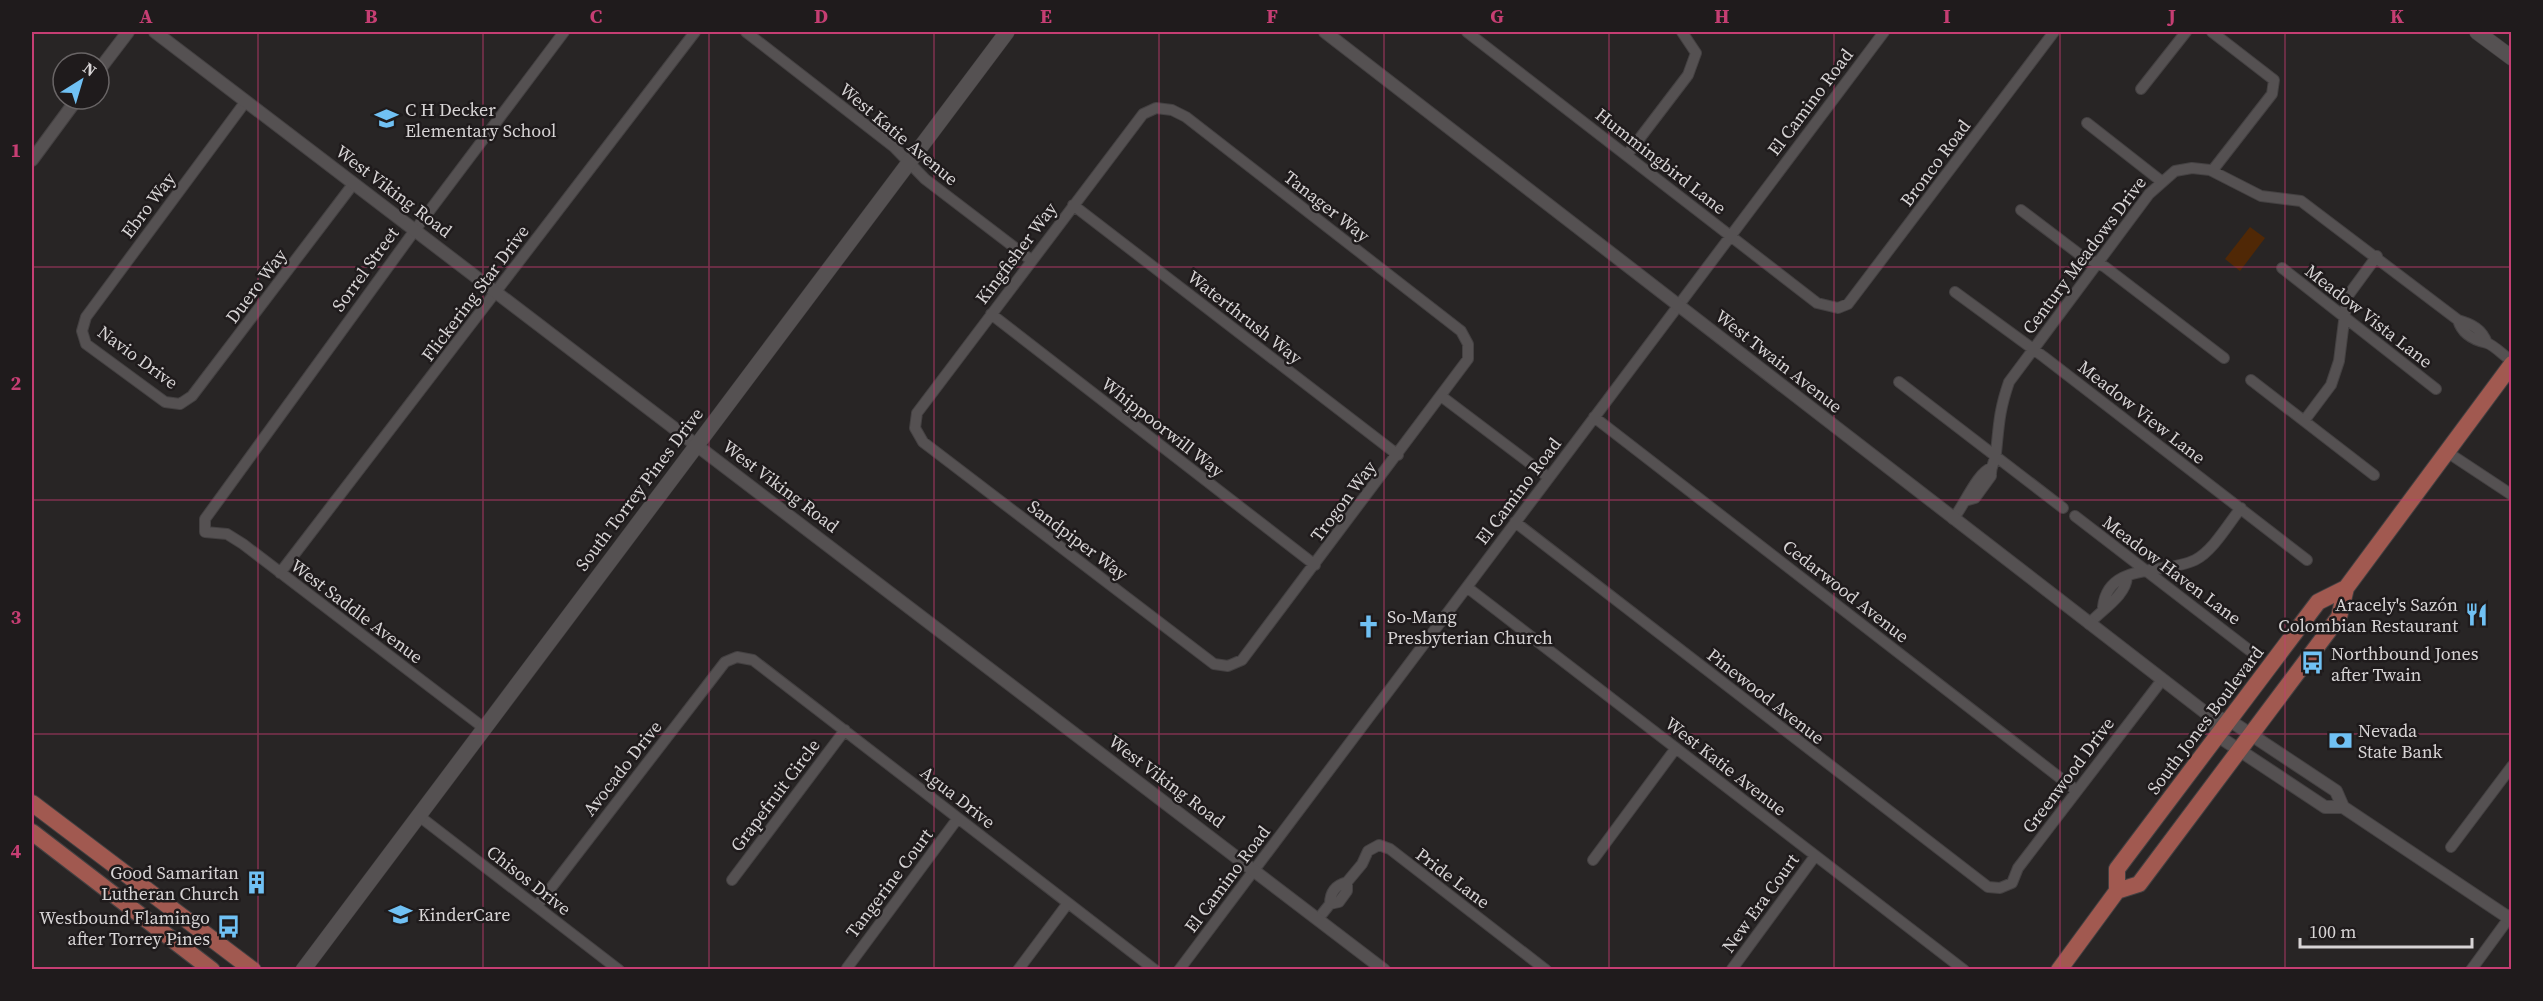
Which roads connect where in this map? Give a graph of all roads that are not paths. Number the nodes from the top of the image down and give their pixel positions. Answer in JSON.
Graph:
{"nodes":[{"id":1,"x":128,"y":32,"type":"edge"},
{"id":2,"x":155,"y":32,"type":"edge"},
{"id":3,"x":564,"y":32,"type":"edge"},
{"id":4,"x":695,"y":32,"type":"edge"},
{"id":5,"x":746,"y":32,"type":"edge"},
{"id":6,"x":1007,"y":32,"type":"edge"},
{"id":7,"x":1325,"y":32,"type":"edge"},
{"id":8,"x":1467,"y":32,"type":"edge"},
{"id":9,"x":1682,"y":32,"type":"edge"},
{"id":10,"x":1884,"y":32,"type":"edge"},
{"id":11,"x":2054,"y":32,"type":"edge"},
{"id":12,"x":2186,"y":32,"type":"edge"},
{"id":13,"x":2212,"y":32,"type":"edge"},
{"id":14,"x":2477,"y":32,"type":"edge"},
{"id":15,"x":111,"y":54,"type":"edge"},
{"id":16,"x":2511,"y":58,"type":"edge"},
{"id":17,"x":2141,"y":89,"type":"dead end"},
{"id":18,"x":246,"y":101,"type":"junction"},
{"id":19,"x":1156,"y":108,"type":"joint"},
{"id":20,"x":68,"y":111,"type":"edge"},
{"id":21,"x":2087,"y":123,"type":"dead end"},
{"id":22,"x":1627,"y":155,"type":"junction"},
{"id":23,"x":32,"y":160,"type":"edge"},
{"id":24,"x":909,"y":162,"type":"junction"},
{"id":25,"x":2212,"y":171,"type":"junction"},
{"id":26,"x":2161,"y":181,"type":"junction"},
{"id":27,"x":354,"y":183,"type":"junction"},
{"id":28,"x":1073,"y":205,"type":"junction"},
{"id":29,"x":2021,"y":210,"type":"dead end"},
{"id":30,"x":415,"y":230,"type":"junction"},
{"id":31,"x":1730,"y":236,"type":"junction"},
{"id":32,"x":2377,"y":256,"type":"junction"},
{"id":33,"x":1031,"y":260,"type":"junction"},
{"id":34,"x":2096,"y":262,"type":"junction"},
{"id":35,"x":2282,"y":268,"type":"dead end"},
{"id":36,"x":497,"y":292,"type":"junction"},
{"id":37,"x":1955,"y":292,"type":"dead end"},
{"id":38,"x":1678,"y":306,"type":"junction"},
{"id":39,"x":1838,"y":308,"type":"joint"},
{"id":40,"x":991,"y":314,"type":"junction"},
{"id":41,"x":2344,"y":316,"type":"junction"},
{"id":42,"x":82,"y":331,"type":"joint"},
{"id":43,"x":1468,"y":344,"type":"joint"},
{"id":44,"x":2033,"y":350,"type":"junction"},
{"id":45,"x":2224,"y":358,"type":"dead end"},
{"id":46,"x":2511,"y":363,"type":"edge"},
{"id":47,"x":2251,"y":380,"type":"dead end"},
{"id":48,"x":1899,"y":382,"type":"dead end"},
{"id":49,"x":2436,"y":389,"type":"dead end"},
{"id":50,"x":1441,"y":396,"type":"junction"},
{"id":51,"x":180,"y":404,"type":"joint"},
{"id":52,"x":1594,"y":417,"type":"junction"},
{"id":53,"x":2304,"y":421,"type":"junction"},
{"id":54,"x":915,"y":428,"type":"joint"},
{"id":55,"x":697,"y":444,"type":"junction"},
{"id":56,"x":2447,"y":452,"type":"junction"},
{"id":57,"x":1398,"y":455,"type":"junction"},
{"id":58,"x":1996,"y":457,"type":"junction"},
{"id":59,"x":2374,"y":475,"type":"dead end"},
{"id":60,"x":1548,"y":477,"type":"junction"},
{"id":61,"x":2511,"y":495,"type":"edge"},
{"id":62,"x":2063,"y":508,"type":"dead end"},
{"id":63,"x":2241,"y":508,"type":"junction"},
{"id":64,"x":2075,"y":516,"type":"dead end"},
{"id":65,"x":1953,"y":519,"type":"junction"},
{"id":66,"x":1515,"y":522,"type":"junction"},
{"id":67,"x":205,"y":532,"type":"joint"},
{"id":68,"x":2307,"y":560,"type":"dead end"},
{"id":69,"x":1315,"y":565,"type":"junction"},
{"id":70,"x":2144,"y":570,"type":"junction"},
{"id":71,"x":280,"y":573,"type":"junction"},
{"id":72,"x":1468,"y":588,"type":"junction"},
{"id":73,"x":2346,"y":588,"type":"junction"},
{"id":74,"x":2090,"y":624,"type":"junction"},
{"id":75,"x":2249,"y":650,"type":"dead end"},
{"id":76,"x":738,"y":657,"type":"joint"},
{"id":77,"x":1228,"y":666,"type":"joint"},
{"id":78,"x":2162,"y":680,"type":"junction"},
{"id":79,"x":2211,"y":717,"type":"junction"},
{"id":80,"x":2229,"y":720,"type":"junction"},
{"id":81,"x":484,"y":728,"type":"junction"},
{"id":82,"x":844,"y":730,"type":"junction"},
{"id":83,"x":2251,"y":735,"type":"junction"},
{"id":84,"x":2218,"y":736,"type":"junction"},
{"id":85,"x":1677,"y":748,"type":"junction"},
{"id":86,"x":2239,"y":751,"type":"junction"},
{"id":87,"x":2511,"y":766,"type":"edge"},
{"id":88,"x":2077,"y":791,"type":"junction"},
{"id":89,"x":32,"y":803,"type":"edge"},
{"id":90,"x":2343,"y":807,"type":"junction"},
{"id":91,"x":419,"y":816,"type":"junction"},
{"id":92,"x":32,"y":817,"type":"edge"},
{"id":93,"x":958,"y":818,"type":"junction"},
{"id":94,"x":32,"y":832,"type":"edge"},
{"id":95,"x":2451,"y":847,"type":"dead end"},
{"id":96,"x":95,"y":851,"type":"junction"},
{"id":97,"x":1815,"y":856,"type":"junction"},
{"id":98,"x":1593,"y":860,"type":"dead end"},
{"id":99,"x":1255,"y":870,"type":"junction"},
{"id":100,"x":732,"y":880,"type":"dead end"},
{"id":101,"x":2000,"y":888,"type":"joint"},
{"id":102,"x":2117,"y":891,"type":"junction"},
{"id":103,"x":1068,"y":903,"type":"junction"},
{"id":104,"x":537,"y":906,"type":"junction"},
{"id":105,"x":2510,"y":918,"type":"edge"},
{"id":106,"x":1318,"y":919,"type":"junction"},
{"id":107,"x":847,"y":968,"type":"dead end"},
{"id":108,"x":212,"y":969,"type":"edge"},
{"id":109,"x":253,"y":969,"type":"edge"},
{"id":110,"x":303,"y":969,"type":"edge"},
{"id":111,"x":619,"y":969,"type":"edge"},
{"id":112,"x":1018,"y":969,"type":"edge"},
{"id":113,"x":1155,"y":969,"type":"edge"},
{"id":114,"x":1179,"y":969,"type":"edge"},
{"id":115,"x":1384,"y":969,"type":"edge"},
{"id":116,"x":1546,"y":969,"type":"edge"},
{"id":117,"x":1732,"y":969,"type":"edge"},
{"id":118,"x":1964,"y":969,"type":"edge"},
{"id":119,"x":2060,"y":969,"type":"edge"},
{"id":120,"x":2471,"y":969,"type":"edge"}],
"edges":[{"from":1,"to":15,"type":"street"},
{"from":2,"to":18,"type":"street","name":"West Viking Road"},
{"from":3,"to":30,"type":"street","name":"Sorrel Street"},
{"from":4,"to":36,"type":"street","name":"Flickering Star Drive"},
{"from":5,"to":24,"type":"street","name":"West Katie Avenue"},
{"from":6,"to":24,"type":"main road","name":"South Torrey Pines Drive"},
{"from":7,"to":38,"type":"street","name":"West Twain Avenue"},
{"from":8,"to":22,"type":"street","name":"Hummingbird Lane"},
{"from":9,"to":22,"type":"street"},
{"from":10,"to":31,"type":"street","name":"El Camino Road"},
{"from":11,"to":39,"type":"street","name":"Bronco Road"},
{"from":12,"to":17,"type":"street"},
{"from":13,"to":25,"type":"street"},
{"from":14,"to":16,"type":"main road"},
{"from":18,"to":27,"type":"street","name":"West Viking Road"},
{"from":18,"to":42,"type":"street","name":"Ebro Way"},
{"from":19,"to":28,"type":"street","name":"Kingfisher Way"},
{"from":19,"to":43,"type":"street","name":"Tanager Way"},
{"from":20,"to":23,"type":"street"},
{"from":21,"to":26,"type":"street"},
{"from":22,"to":31,"type":"street","name":"Hummingbird Lane"},
{"from":24,"to":33,"type":"street","name":"West Katie Avenue"},
{"from":24,"to":55,"type":"main road","name":"South Torrey Pines Drive"},
{"from":25,"to":26,"type":"street","name":"Century Meadows Drive"},
{"from":25,"to":32,"type":"street","name":"Century Meadows Drive"},
{"from":26,"to":34,"type":"street","name":"Century Meadows Drive"},
{"from":27,"to":30,"type":"street","name":"West Viking Road"},
{"from":27,"to":51,"type":"street","name":"Duero Way"},
{"from":28,"to":33,"type":"street","name":"Kingfisher Way"},
{"from":28,"to":57,"type":"street","name":"Waterthrush Way"},
{"from":29,"to":34,"type":"street"},
{"from":30,"to":36,"type":"street","name":"West Viking Road"},
{"from":30,"to":67,"type":"street","name":"Sorrel Street"},
{"from":31,"to":38,"type":"street","name":"El Camino Road"},
{"from":31,"to":39,"type":"street","name":"Hummingbird Lane"},
{"from":32,"to":41,"type":"street"},
{"from":32,"to":46,"type":"street","name":"Century Meadows Drive"},
{"from":33,"to":40,"type":"street","name":"Kingfisher Way"},
{"from":34,"to":44,"type":"street","name":"Century Meadows Drive"},
{"from":34,"to":45,"type":"street"},
{"from":35,"to":41,"type":"street","name":"Meadow Vista Lane"},
{"from":36,"to":55,"type":"street","name":"West Viking Road"},
{"from":36,"to":71,"type":"street","name":"Flickering Star Drive"},
{"from":37,"to":44,"type":"street","name":"Meadow View Lane"},
{"from":38,"to":52,"type":"street","name":"El Camino Road"},
{"from":38,"to":65,"type":"street","name":"West Twain Avenue"},
{"from":40,"to":54,"type":"street","name":"Kingfisher Way"},
{"from":40,"to":69,"type":"street","name":"Whippoorwill Way"},
{"from":41,"to":49,"type":"street","name":"Meadow Vista Lane"},
{"from":41,"to":53,"type":"street"},
{"from":42,"to":51,"type":"street","name":"Navio Drive"},
{"from":43,"to":50,"type":"street","name":"Trogon Way"},
{"from":44,"to":58,"type":"street","name":"Century Meadows Drive"},
{"from":44,"to":63,"type":"street","name":"Meadow View Lane"},
{"from":46,"to":56,"type":"main road","name":"South Jones Boulevard"},
{"from":47,"to":53,"type":"street"},
{"from":48,"to":58,"type":"street"},
{"from":50,"to":57,"type":"street","name":"Trogon Way"},
{"from":50,"to":60,"type":"street"},
{"from":52,"to":60,"type":"street","name":"El Camino Road"},
{"from":52,"to":88,"type":"street","name":"Cedarwood Avenue"},
{"from":53,"to":59,"type":"street"},
{"from":54,"to":77,"type":"street","name":"Sandpiper Way"},
{"from":55,"to":81,"type":"main road","name":"South Torrey Pines Drive"},
{"from":55,"to":99,"type":"street","name":"West Viking Road"},
{"from":56,"to":61,"type":"street"},
{"from":56,"to":73,"type":"main road","name":"South Jones Boulevard"},
{"from":57,"to":69,"type":"street","name":"Trogon Way"},
{"from":58,"to":62,"type":"street"},
{"from":58,"to":65,"type":"street","name":"Century Meadows Drive"},
{"from":60,"to":66,"type":"street","name":"El Camino Road"},
{"from":63,"to":68,"type":"street","name":"Meadow View Lane"},
{"from":63,"to":70,"type":"street"},
{"from":64,"to":70,"type":"street","name":"Meadow Haven Lane"},
{"from":65,"to":74,"type":"street","name":"West Twain Avenue"},
{"from":66,"to":72,"type":"street","name":"El Camino Road"},
{"from":66,"to":101,"type":"street","name":"Pinewood Avenue"},
{"from":67,"to":71,"type":"street","name":"West Saddle Avenue"},
{"from":69,"to":77,"type":"street","name":"Trogon Way"},
{"from":70,"to":74,"type":"street"},
{"from":70,"to":75,"type":"street","name":"Meadow Haven Lane"},
{"from":71,"to":81,"type":"street","name":"West Saddle Avenue"},
{"from":72,"to":85,"type":"street","name":"West Katie Avenue"},
{"from":72,"to":99,"type":"street","name":"El Camino Road"},
{"from":73,"to":80,"type":"main road","name":"South Jones Boulevard"},
{"from":73,"to":83,"type":"main road","name":"South Jones Boulevard"},
{"from":74,"to":78,"type":"street","name":"West Twain Avenue"},
{"from":76,"to":82,"type":"street","name":"Agua Drive"},
{"from":76,"to":104,"type":"street","name":"Avocado Drive"},
{"from":78,"to":79,"type":"street","name":"West Twain Avenue"},
{"from":78,"to":88,"type":"street","name":"Greenwood Drive"},
{"from":79,"to":80,"type":"street","name":"West Twain Avenue"},
{"from":79,"to":84,"type":"street"},
{"from":80,"to":83,"type":"street","name":"West Twain Avenue"},
{"from":80,"to":84,"type":"main road","name":"South Jones Boulevard"},
{"from":81,"to":91,"type":"main road","name":"South Torrey Pines Drive"},
{"from":82,"to":93,"type":"street","name":"Agua Drive"},
{"from":82,"to":100,"type":"street","name":"Grapefruit Circle"},
{"from":83,"to":86,"type":"main road","name":"South Jones Boulevard"},
{"from":83,"to":90,"type":"street","name":"West Twain Avenue"},
{"from":84,"to":86,"type":"street","name":"West Twain Avenue"},
{"from":84,"to":102,"type":"main road","name":"South Jones Boulevard"},
{"from":85,"to":97,"type":"street","name":"West Katie Avenue"},
{"from":85,"to":98,"type":"street"},
{"from":86,"to":90,"type":"street","name":"West Twain Avenue"},
{"from":86,"to":102,"type":"main road","name":"South Jones Boulevard"},
{"from":87,"to":95,"type":"street"},
{"from":88,"to":101,"type":"street","name":"Greenwood Drive"},
{"from":89,"to":96,"type":"main road"},
{"from":90,"to":105,"type":"street","name":"West Twain Avenue"},
{"from":91,"to":104,"type":"street","name":"Chisos Drive"},
{"from":91,"to":110,"type":"main road","name":"South Torrey Pines Drive"},
{"from":92,"to":96,"type":"main road"},
{"from":93,"to":103,"type":"street","name":"Agua Drive"},
{"from":93,"to":107,"type":"street","name":"Tangerine Court"},
{"from":94,"to":108,"type":"main road"},
{"from":96,"to":109,"type":"main road"},
{"from":97,"to":117,"type":"street","name":"New Era Court"},
{"from":97,"to":118,"type":"street","name":"West Katie Avenue"},
{"from":99,"to":106,"type":"street","name":"West Viking Road"},
{"from":99,"to":114,"type":"street","name":"El Camino Road"},
{"from":102,"to":119,"type":"main road","name":"South Jones Boulevard"},
{"from":103,"to":112,"type":"street"},
{"from":103,"to":113,"type":"street","name":"Agua Drive"},
{"from":104,"to":111,"type":"street","name":"Chisos Drive"},
{"from":105,"to":120,"type":"street"},
{"from":106,"to":115,"type":"street","name":"West Viking Road"},
{"from":106,"to":116,"type":"street","name":"Pride Lane"}]}
